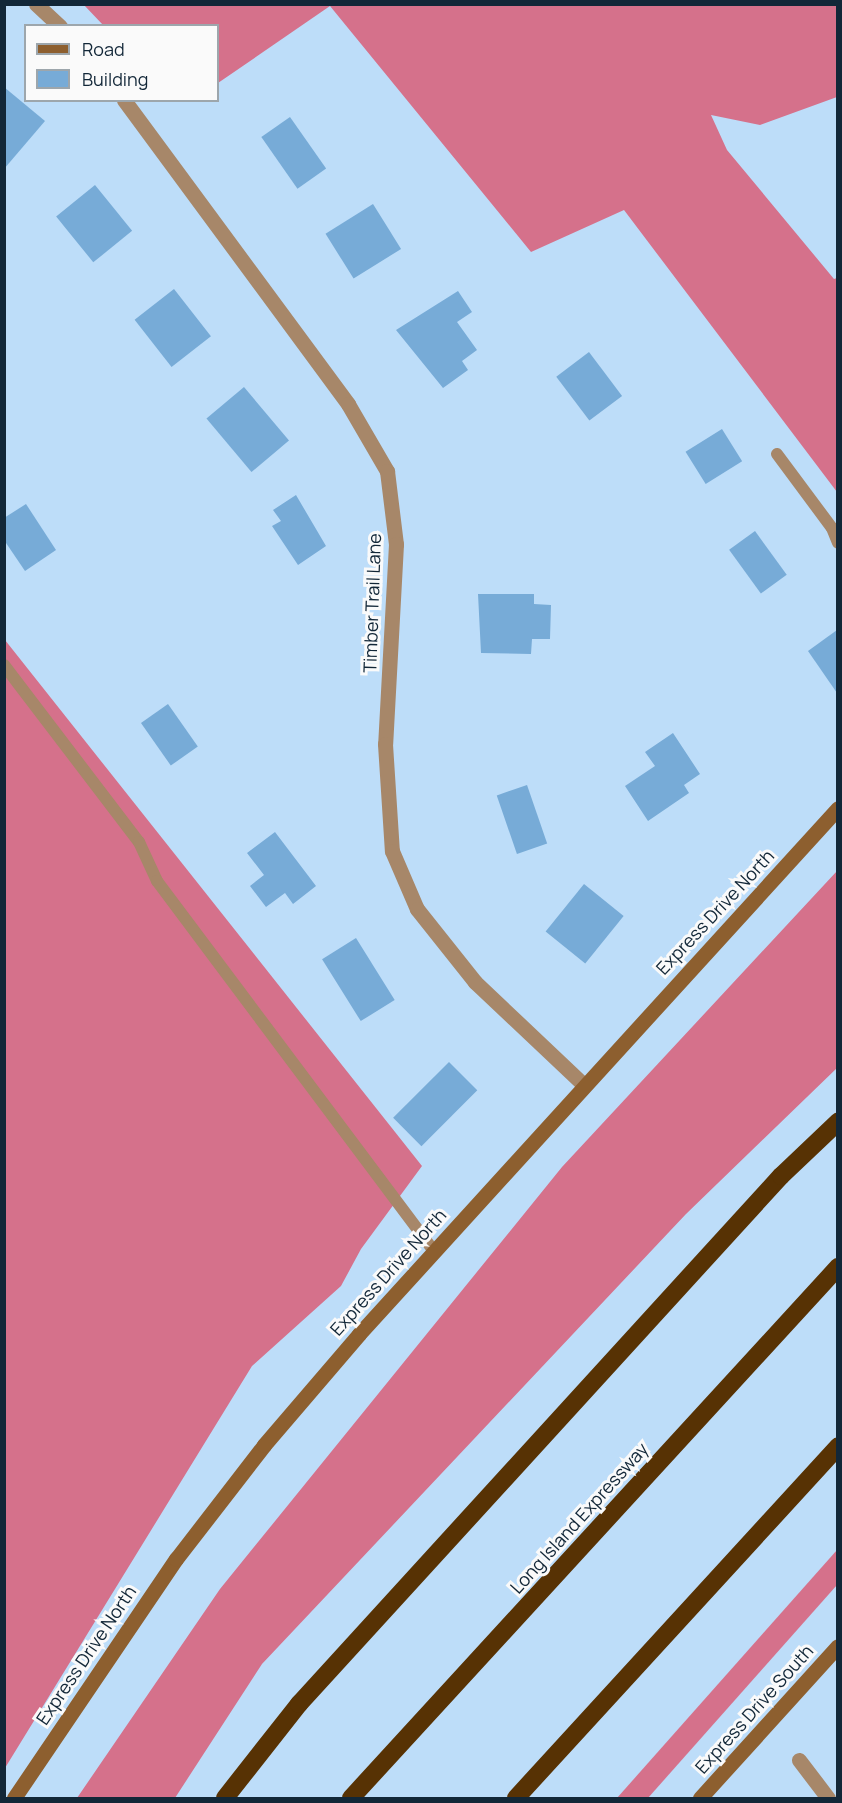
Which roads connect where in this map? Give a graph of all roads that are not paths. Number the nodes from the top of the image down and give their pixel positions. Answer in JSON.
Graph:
{"nodes":[{"id":1,"x":36,"y":4,"type":"edge"},
{"id":2,"x":58,"y":24,"type":"edge"},
{"id":3,"x":125,"y":102,"type":"edge"},
{"id":4,"x":777,"y":454,"type":"dead end"},
{"id":5,"x":837,"y":543,"type":"edge"},
{"id":6,"x":4,"y":664,"type":"edge"},
{"id":7,"x":837,"y":808,"type":"edge"},
{"id":8,"x":583,"y":1084,"type":"junction"},
{"id":9,"x":837,"y":1122,"type":"edge"},
{"id":10,"x":434,"y":1251,"type":"junction"},
{"id":11,"x":837,"y":1267,"type":"edge"},
{"id":12,"x":837,"y":1446,"type":"edge"},
{"id":13,"x":837,"y":1646,"type":"edge"},
{"id":14,"x":799,"y":1761,"type":"dead end"},
{"id":15,"x":14,"y":1798,"type":"edge"},
{"id":16,"x":225,"y":1798,"type":"edge"},
{"id":17,"x":351,"y":1798,"type":"edge"},
{"id":18,"x":516,"y":1798,"type":"edge"},
{"id":19,"x":700,"y":1798,"type":"edge"},
{"id":20,"x":828,"y":1798,"type":"edge"}],
"edges":[{"from":1,"to":2,"type":"street"},
{"from":3,"to":8,"type":"street","name":"Timber Trail Lane"},
{"from":4,"to":5,"type":"lane"},
{"from":6,"to":10,"type":"lane"},
{"from":7,"to":8,"type":"main road","name":"Express Drive North"},
{"from":8,"to":10,"type":"main road","name":"Express Drive North"},
{"from":9,"to":16,"type":"highway"},
{"from":10,"to":15,"type":"main road","name":"Express Drive North"},
{"from":11,"to":17,"type":"highway","name":"Long Island Expressway"},
{"from":12,"to":18,"type":"highway"},
{"from":13,"to":19,"type":"main road","name":"Express Drive South"},
{"from":14,"to":20,"type":"street"}]}
